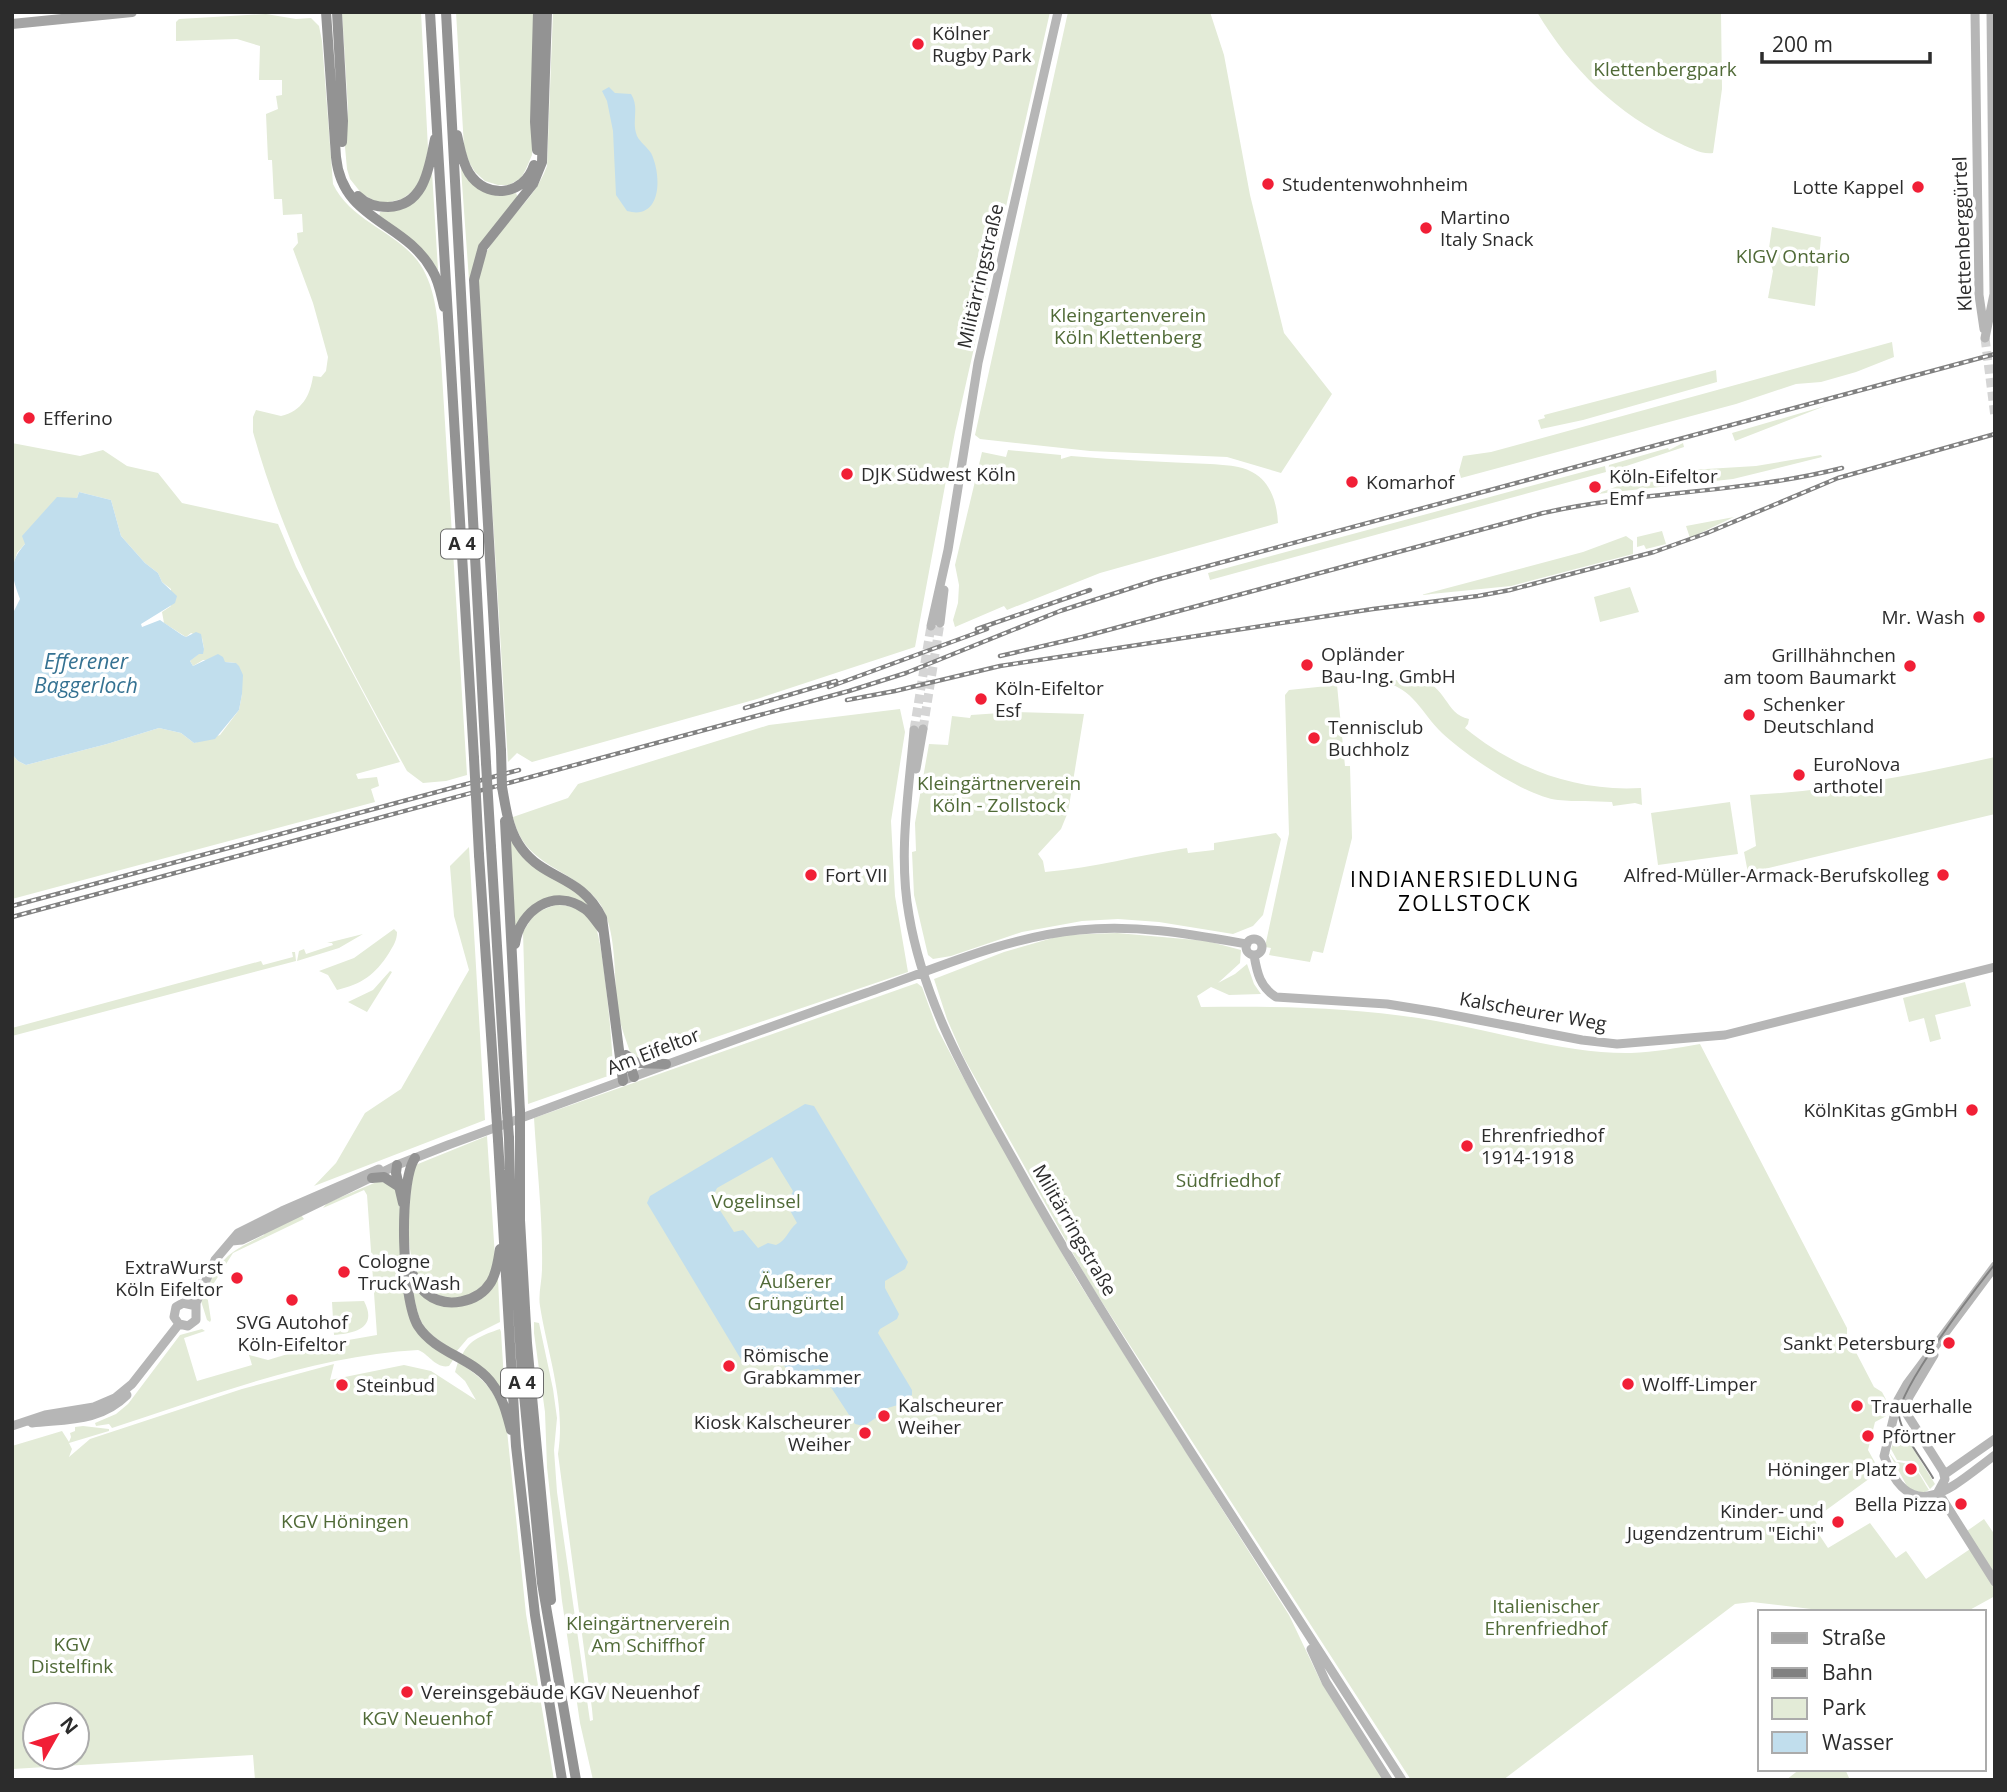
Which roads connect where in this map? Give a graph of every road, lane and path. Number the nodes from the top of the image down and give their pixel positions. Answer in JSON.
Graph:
{"nodes":[{"id":1,"x":132,"y":12,"type":"edge"},
{"id":2,"x":326,"y":12,"type":"edge"},
{"id":3,"x":337,"y":12,"type":"edge"},
{"id":4,"x":430,"y":12,"type":"edge"},
{"id":5,"x":446,"y":12,"type":"edge"},
{"id":6,"x":538,"y":12,"type":"edge"},
{"id":7,"x":547,"y":12,"type":"edge"},
{"id":8,"x":1058,"y":12,"type":"edge"},
{"id":9,"x":1975,"y":12,"type":"edge"},
{"id":10,"x":1990,"y":12,"type":"edge"},
{"id":11,"x":12,"y":24,"type":"edge"},
{"id":12,"x":451,"y":105,"type":"junction"},
{"id":13,"x":439,"y":123,"type":"junction"},
{"id":14,"x":1993,"y":303,"type":"edge"},
{"id":15,"x":1980,"y":306,"type":"junction"},
{"id":16,"x":450,"y":330,"type":"junction"},
{"id":17,"x":470,"y":449,"type":"junction"},
{"id":18,"x":490,"y":566,"type":"junction"},
{"id":19,"x":936,"y":625,"type":"tunnel mouth"},
{"id":20,"x":919,"y":730,"type":"tunnel mouth"},
{"id":21,"x":502,"y":787,"type":"junction"},
{"id":22,"x":604,"y":932,"type":"junction"},
{"id":23,"x":1247,"y":944,"type":"joint"},
{"id":24,"x":512,"y":964,"type":"junction"},
{"id":25,"x":1995,"y":967,"type":"edge"},
{"id":26,"x":923,"y":973,"type":"junction"},
{"id":27,"x":617,"y":1039,"type":"junction"},
{"id":28,"x":626,"y":1055,"type":"junction"},
{"id":29,"x":666,"y":1064,"type":"junction"},
{"id":30,"x":628,"y":1079,"type":"junction"},
{"id":31,"x":502,"y":1111,"type":"junction"},
{"id":32,"x":509,"y":1138,"type":"junction"},
{"id":33,"x":415,"y":1158,"type":"junction"},
{"id":34,"x":397,"y":1165,"type":"junction"},
{"id":35,"x":372,"y":1178,"type":"junction"},
{"id":36,"x":402,"y":1185,"type":"junction"},
{"id":37,"x":503,"y":1233,"type":"junction"},
{"id":38,"x":232,"y":1241,"type":"junction"},
{"id":39,"x":406,"y":1258,"type":"junction"},
{"id":40,"x":1995,"y":1266,"type":"edge"},
{"id":41,"x":192,"y":1306,"type":"junction"},
{"id":42,"x":179,"y":1324,"type":"junction"},
{"id":43,"x":1944,"y":1335,"type":"junction"},
{"id":44,"x":1898,"y":1400,"type":"junction"},
{"id":45,"x":1910,"y":1417,"type":"junction"},
{"id":46,"x":1892,"y":1426,"type":"junction"},
{"id":47,"x":12,"y":1427,"type":"edge"},
{"id":48,"x":1995,"y":1439,"type":"edge"},
{"id":49,"x":516,"y":1446,"type":"junction"},
{"id":50,"x":1977,"y":1452,"type":"junction"},
{"id":51,"x":1995,"y":1455,"type":"edge"},
{"id":52,"x":1986,"y":1462,"type":"junction"},
{"id":53,"x":1944,"y":1474,"type":"junction"},
{"id":54,"x":1938,"y":1492,"type":"junction"},
{"id":55,"x":1995,"y":1582,"type":"edge"},
{"id":56,"x":1301,"y":1625,"type":"junction"},
{"id":57,"x":551,"y":1626,"type":"junction"},
{"id":58,"x":562,"y":1780,"type":"edge"},
{"id":59,"x":576,"y":1780,"type":"edge"},
{"id":60,"x":1388,"y":1780,"type":"edge"},
{"id":61,"x":1402,"y":1780,"type":"edge"}],
"edges":[{"from":1,"to":11,"type":"main road"},
{"from":2,"to":16,"type":"highway"},
{"from":3,"to":13,"type":"highway"},
{"from":4,"to":13,"type":"highway","number":"A 4"},
{"from":5,"to":12,"type":"highway","number":"A 4"},
{"from":6,"to":12,"type":"highway"},
{"from":7,"to":18,"type":"highway"},
{"from":8,"to":19,"type":"main road","name":"Militärringstraße"},
{"from":9,"to":15,"type":"main road","name":"Klettenberggürtel"},
{"from":10,"to":14,"type":"main road","name":"Klettenberggürtel"},
{"from":12,"to":17,"type":"highway","number":"A 4"},
{"from":13,"to":16,"type":"highway","number":"A 4"},
{"from":14,"to":15,"type":"main road"},
{"from":14,"to":15,"type":"main road","name":"Klettenberggürtel"},
{"from":16,"to":31,"type":"highway","number":"A 4","bridge":true},
{"from":17,"to":18,"type":"highway"},
{"from":17,"to":31,"type":"highway","number":"A 4","bridge":true},
{"from":18,"to":21,"type":"highway","bridge":true},
{"from":20,"to":26,"type":"main road","name":"Militärringstraße"},
{"from":21,"to":22,"type":"highway"},
{"from":21,"to":24,"type":"highway"},
{"from":22,"to":24,"type":"highway"},
{"from":22,"to":27,"type":"highway"},
{"from":23,"to":25,"type":"main road","name":"Kalscheurer Weg"},
{"from":23,"to":26,"type":"main road","name":"Am Eifeltor"},
{"from":24,"to":32,"type":"highway","bridge":true},
{"from":26,"to":29,"type":"main road","name":"Am Eifeltor"},
{"from":26,"to":56,"type":"main road","name":"Militärringstraße"},
{"from":27,"to":28,"type":"highway"},
{"from":27,"to":30,"type":"highway"},
{"from":28,"to":29,"type":"highway"},
{"from":28,"to":30,"type":"highway"},
{"from":29,"to":30,"type":"main road","name":"Am Eifeltor"},
{"from":30,"to":33,"type":"main road","name":"Am Eifeltor"},
{"from":31,"to":32,"type":"highway","number":"A 4","bridge":true},
{"from":32,"to":37,"type":"highway","number":"A 4"},
{"from":32,"to":57,"type":"highway","number":"A 4"},
{"from":32,"to":57,"type":"highway","number":"A 4"},
{"from":33,"to":34,"type":"main road","name":"Am Eifeltor"},
{"from":33,"to":36,"type":"highway"},
{"from":34,"to":35,"type":"main road","name":"Am Eifeltor"},
{"from":34,"to":36,"type":"highway"},
{"from":34,"to":38,"type":"main road","name":"Am Eifeltor"},
{"from":35,"to":36,"type":"highway"},
{"from":35,"to":38,"type":"main road","name":"Am Eifeltor"},
{"from":36,"to":39,"type":"highway"},
{"from":37,"to":39,"type":"highway"},
{"from":37,"to":49,"type":"highway","number":"A 4"},
{"from":38,"to":41,"type":"main road","name":"Am Eifeltor"},
{"from":39,"to":49,"type":"highway"},
{"from":40,"to":43,"type":"main road"},
{"from":41,"to":42,"type":"main road","name":"Am Eifeltor"},
{"from":41,"to":42,"type":"main road","name":"Am Eifeltor"},
{"from":42,"to":47,"type":"main road","name":"Am Eifeltor"},
{"from":43,"to":44,"type":"main road"},
{"from":43,"to":45,"type":"main road"},
{"from":44,"to":45,"type":"main road"},
{"from":44,"to":46,"type":"main road"},
{"from":45,"to":46,"type":"main road"},
{"from":45,"to":53,"type":"main road"},
{"from":46,"to":54,"type":"main road"},
{"from":48,"to":50,"type":"main road"},
{"from":49,"to":58,"type":"highway","number":"A 4"},
{"from":50,"to":52,"type":"main road"},
{"from":50,"to":53,"type":"main road"},
{"from":51,"to":52,"type":"main road"},
{"from":52,"to":54,"type":"main road"},
{"from":53,"to":54,"type":"main road"},
{"from":54,"to":55,"type":"main road"},
{"from":56,"to":60,"type":"main road","name":"Militärringstraße"},
{"from":56,"to":61,"type":"main road","name":"Militärringstraße"},
{"from":57,"to":59,"type":"highway","number":"A 4"}]}
